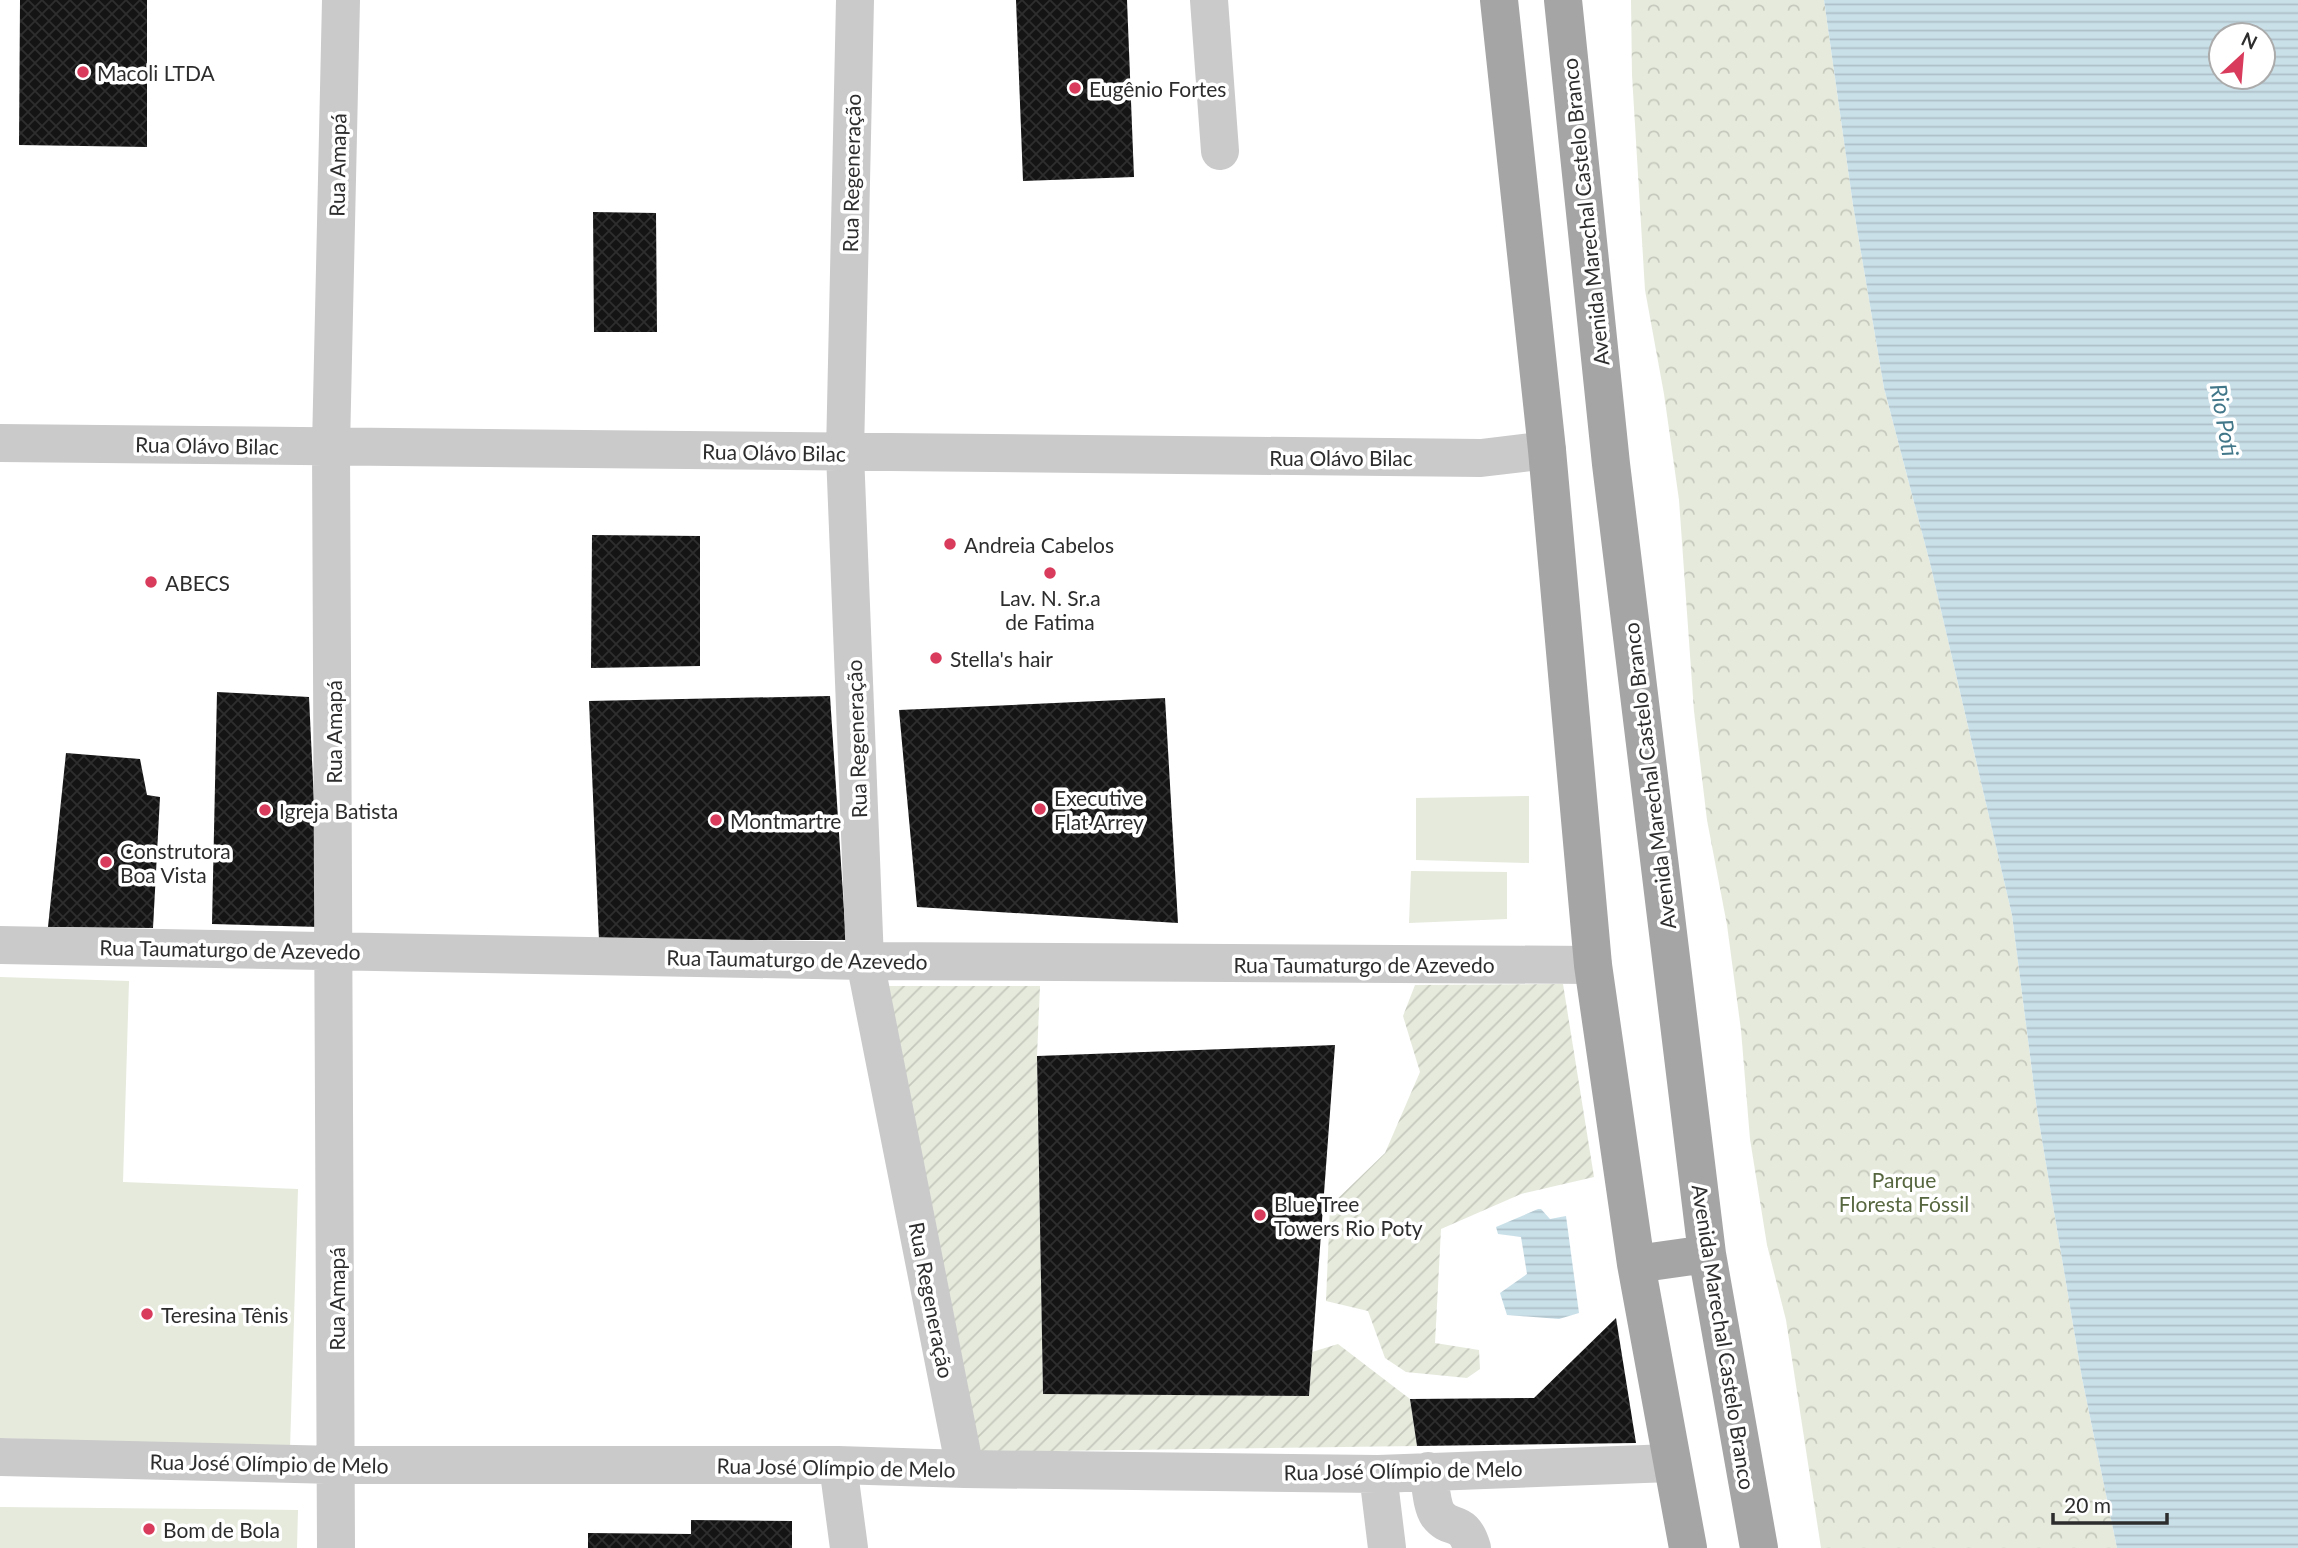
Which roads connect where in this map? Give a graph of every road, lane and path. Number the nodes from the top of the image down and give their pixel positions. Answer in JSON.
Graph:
{"nodes":[{"id":1,"x":341,"y":0,"type":"edge"},
{"id":2,"x":855,"y":0,"type":"edge"},
{"id":3,"x":1209,"y":0,"type":"edge"},
{"id":4,"x":1499,"y":0,"type":"edge"},
{"id":5,"x":1563,"y":0,"type":"edge"},
{"id":6,"x":1220,"y":151,"type":"dead end"},
{"id":7,"x":0,"y":443,"type":"edge"},
{"id":8,"x":331,"y":447,"type":"junction"},
{"id":9,"x":1547,"y":450,"type":"junction"},
{"id":10,"x":845,"y":453,"type":"junction"},
{"id":11,"x":0,"y":945,"type":"edge"},
{"id":12,"x":334,"y":951,"type":"junction"},
{"id":13,"x":865,"y":961,"type":"junction"},
{"id":14,"x":1593,"y":965,"type":"junction"},
{"id":15,"x":1707,"y":1254,"type":"junction"},
{"id":16,"x":1636,"y":1264,"type":"junction"},
{"id":17,"x":0,"y":1457,"type":"edge"},
{"id":18,"x":1671,"y":1463,"type":"junction"},
{"id":19,"x":336,"y":1465,"type":"junction"},
{"id":20,"x":838,"y":1465,"type":"junction"},
{"id":21,"x":965,"y":1469,"type":"junction"},
{"id":22,"x":1428,"y":1471,"type":"junction"},
{"id":23,"x":1378,"y":1474,"type":"junction"},
{"id":24,"x":336,"y":1548,"type":"edge"},
{"id":25,"x":849,"y":1548,"type":"edge"},
{"id":26,"x":1387,"y":1548,"type":"edge"},
{"id":27,"x":1472,"y":1548,"type":"edge"},
{"id":28,"x":1688,"y":1548,"type":"edge"},
{"id":29,"x":1759,"y":1548,"type":"edge"}],
"edges":[{"from":1,"to":8,"type":"street","name":"Rua Amapá"},
{"from":2,"to":10,"type":"street","name":"Rua Regeneração"},
{"from":3,"to":6,"type":"street"},
{"from":4,"to":9,"type":"main road"},
{"from":5,"to":15,"type":"main road","name":"Avenida Marechal Castelo Branco"},
{"from":7,"to":8,"type":"street","name":"Rua Olávo Bilac"},
{"from":8,"to":10,"type":"street","name":"Rua Olávo Bilac"},
{"from":8,"to":12,"type":"street","name":"Rua Amapá"},
{"from":9,"to":10,"type":"street","name":"Rua Olávo Bilac"},
{"from":9,"to":14,"type":"main road"},
{"from":10,"to":13,"type":"street","name":"Rua Regeneração"},
{"from":11,"to":12,"type":"street","name":"Rua Taumaturgo de Azevedo"},
{"from":12,"to":13,"type":"street","name":"Rua Taumaturgo de Azevedo"},
{"from":12,"to":19,"type":"street","name":"Rua Amapá"},
{"from":13,"to":14,"type":"street","name":"Rua Taumaturgo de Azevedo"},
{"from":13,"to":21,"type":"street","name":"Rua Regeneração"},
{"from":14,"to":16,"type":"main road"},
{"from":15,"to":16,"type":"main road"},
{"from":15,"to":29,"type":"main road","name":"Avenida Marechal Castelo Branco"},
{"from":16,"to":18,"type":"main road"},
{"from":17,"to":19,"type":"street","name":"Rua José Olímpio de Melo"},
{"from":18,"to":22,"type":"street","name":"Rua José Olímpio de Melo"},
{"from":18,"to":28,"type":"main road"},
{"from":19,"to":20,"type":"street","name":"Rua José Olímpio de Melo"},
{"from":19,"to":24,"type":"street","name":"Rua Amapá"},
{"from":20,"to":21,"type":"street","name":"Rua José Olímpio de Melo"},
{"from":20,"to":25,"type":"street"},
{"from":21,"to":23,"type":"street","name":"Rua José Olímpio de Melo"},
{"from":22,"to":23,"type":"street","name":"Rua José Olímpio de Melo"},
{"from":22,"to":27,"type":"street"},
{"from":23,"to":26,"type":"street"}]}
